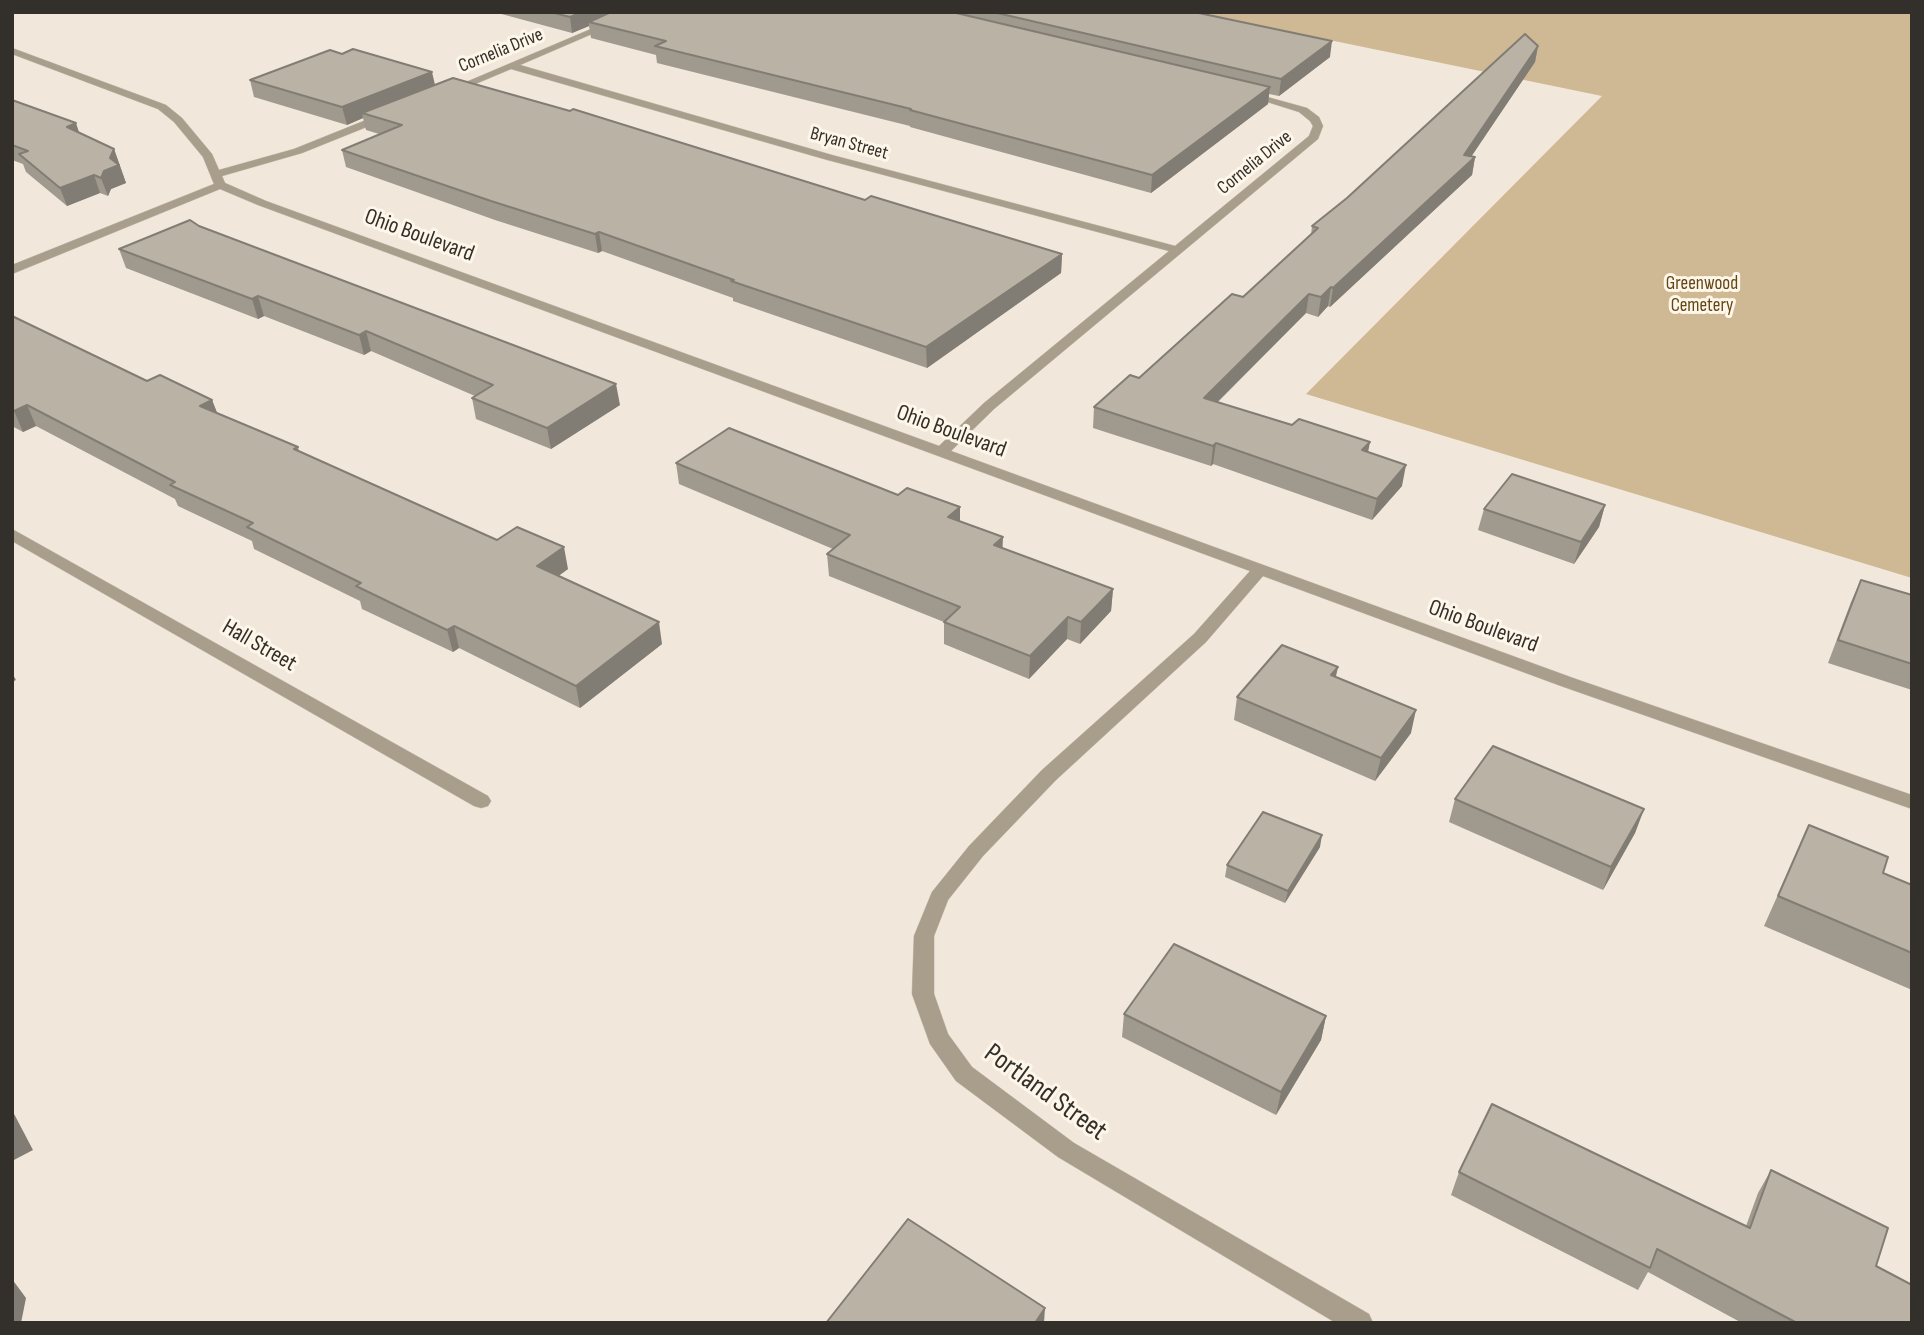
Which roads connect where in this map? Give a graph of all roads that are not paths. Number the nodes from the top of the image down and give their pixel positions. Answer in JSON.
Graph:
{"nodes":[{"id":1,"x":639,"y":12,"type":"edge"},
{"id":2,"x":12,"y":51,"type":"edge"},
{"id":3,"x":512,"y":66,"type":"junction"},
{"id":4,"x":1229,"y":89,"type":"edge"},
{"id":5,"x":436,"y":96,"type":"edge"},
{"id":6,"x":399,"y":111,"type":"edge"},
{"id":7,"x":218,"y":180,"type":"junction"},
{"id":8,"x":1178,"y":250,"type":"junction"},
{"id":9,"x":12,"y":270,"type":"edge"},
{"id":10,"x":941,"y":452,"type":"junction"},
{"id":11,"x":12,"y":534,"type":"edge"},
{"id":12,"x":1260,"y":570,"type":"junction"},
{"id":13,"x":481,"y":801,"type":"dead end"},
{"id":14,"x":1912,"y":802,"type":"edge"},
{"id":15,"x":1360,"y":1323,"type":"edge"}],
"edges":[{"from":1,"to":3,"type":"street","name":"Cornelia Drive"},
{"from":2,"to":7,"type":"street"},
{"from":3,"to":5,"type":"street","name":"Cornelia Drive"},
{"from":3,"to":8,"type":"street","name":"Bryan Street"},
{"from":4,"to":8,"type":"street","name":"Cornelia Drive"},
{"from":6,"to":7,"type":"street"},
{"from":7,"to":9,"type":"street"},
{"from":7,"to":10,"type":"street","name":"Ohio Boulevard"},
{"from":8,"to":10,"type":"street","name":"Cornelia Drive"},
{"from":10,"to":12,"type":"street","name":"Ohio Boulevard"},
{"from":11,"to":13,"type":"street","name":"Hall Street"},
{"from":12,"to":14,"type":"street","name":"Ohio Boulevard"},
{"from":12,"to":15,"type":"street","name":"Portland Street"}]}
